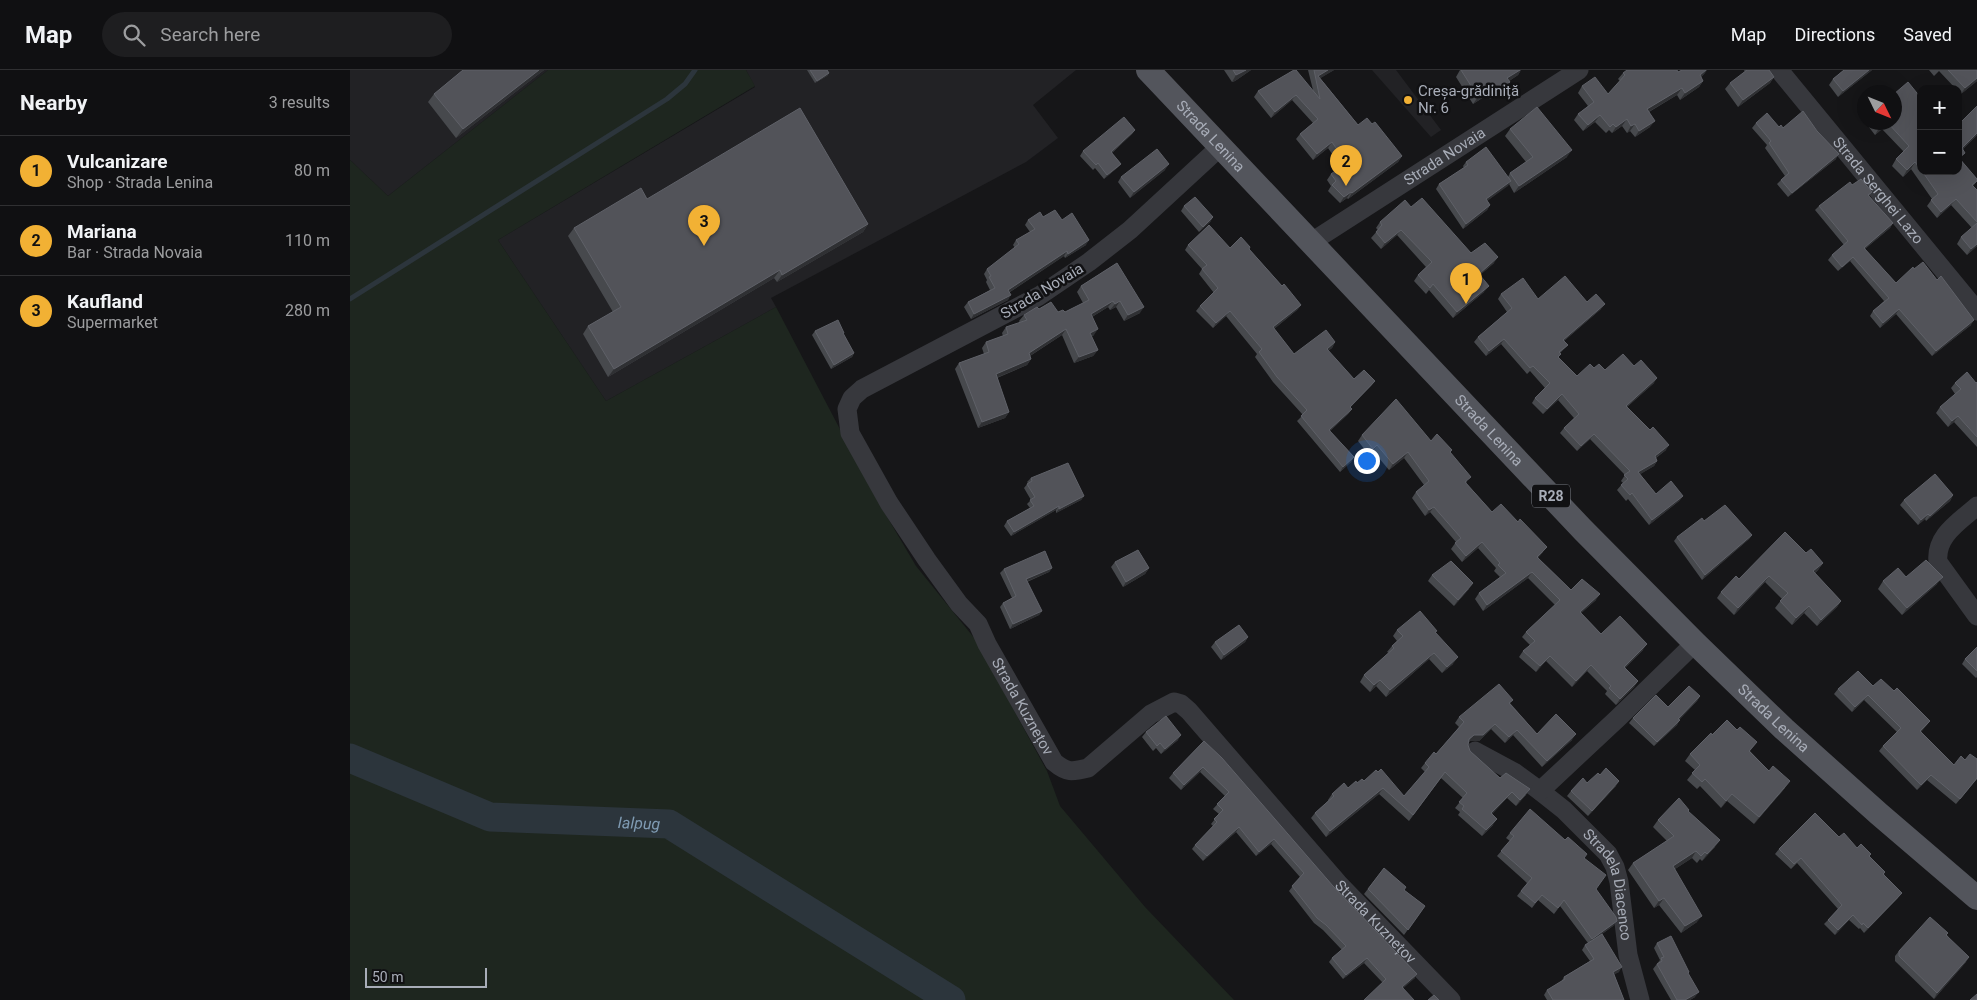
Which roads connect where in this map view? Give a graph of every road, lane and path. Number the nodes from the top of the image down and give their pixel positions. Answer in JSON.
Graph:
{"nodes":[{"id":1,"x":1148,"y":70,"type":"edge"},
{"id":2,"x":1579,"y":70,"type":"edge"},
{"id":3,"x":1779,"y":70,"type":"edge"},
{"id":4,"x":1220,"y":147,"type":"junction"},
{"id":5,"x":1310,"y":243,"type":"junction"},
{"id":6,"x":1977,"y":311,"type":"edge"},
{"id":7,"x":847,"y":408,"type":"joint"},
{"id":8,"x":1977,"y":506,"type":"edge"},
{"id":9,"x":1977,"y":616,"type":"edge"},
{"id":10,"x":1695,"y":643,"type":"junction"},
{"id":11,"x":1475,"y":751,"type":"dead end"},
{"id":12,"x":1540,"y":791,"type":"junction"},
{"id":13,"x":1977,"y":898,"type":"edge"},
{"id":14,"x":1451,"y":1000,"type":"edge"},
{"id":15,"x":1640,"y":1000,"type":"edge"}],
"edges":[{"from":1,"to":4,"type":"main road","name":"Strada Lenina","number":"R28"},
{"from":2,"to":5,"type":"street","name":"Strada Novaia"},
{"from":3,"to":6,"type":"street","name":"Strada Serghei Lazo"},
{"from":4,"to":5,"type":"main road","name":"Strada Lenina","number":"R28"},
{"from":4,"to":7,"type":"street","name":"Strada Novaia"},
{"from":5,"to":10,"type":"main road","name":"Strada Lenina","number":"R28"},
{"from":7,"to":14,"type":"street","name":"Strada Kuznețov"},
{"from":8,"to":9,"type":"street"},
{"from":10,"to":12,"type":"street"},
{"from":10,"to":13,"type":"main road","name":"Strada Lenina","number":"R28"},
{"from":11,"to":12,"type":"street","name":"Stradela Diacenco"},
{"from":12,"to":15,"type":"street","name":"Stradela Diacenco"}]}
